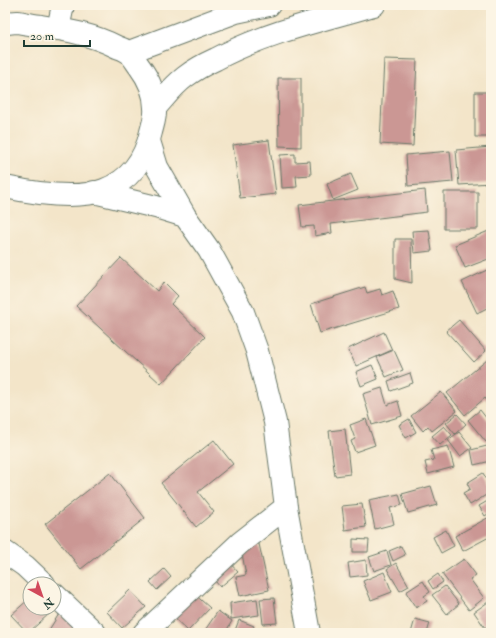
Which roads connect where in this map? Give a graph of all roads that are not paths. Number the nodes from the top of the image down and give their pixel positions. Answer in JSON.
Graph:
{"nodes":[{"id":1,"x":63,"y":5,"type":"edge"},
{"id":2,"x":269,"y":5,"type":"edge"},
{"id":3,"x":374,"y":5,"type":"edge"},
{"id":4,"x":238,"y":9,"type":"edge"},
{"id":5,"x":5,"y":14,"type":"edge"},
{"id":6,"x":5,"y":23,"type":"edge"},
{"id":7,"x":36,"y":25,"type":"junction"},
{"id":8,"x":58,"y":29,"type":"junction"},
{"id":9,"x":128,"y":52,"type":"junction"},
{"id":10,"x":155,"y":108,"type":"junction"},
{"id":11,"x":149,"y":141,"type":"junction"},
{"id":12,"x":5,"y":187,"type":"edge"},
{"id":13,"x":30,"y":192,"type":"junction"},
{"id":14,"x":94,"y":192,"type":"junction"},
{"id":15,"x":5,"y":199,"type":"edge"},
{"id":16,"x":185,"y":216,"type":"junction"},
{"id":17,"x":286,"y":507,"type":"junction"},
{"id":18,"x":5,"y":552,"type":"edge"},
{"id":19,"x":36,"y":576,"type":"edge"},
{"id":20,"x":62,"y":602,"type":"edge"},
{"id":21,"x":95,"y":633,"type":"edge"},
{"id":22,"x":144,"y":633,"type":"edge"},
{"id":23,"x":309,"y":633,"type":"edge"}],
"edges":[{"from":1,"to":8,"type":"street"},
{"from":2,"to":4,"type":"street"},
{"from":3,"to":10,"type":"street"},
{"from":4,"to":9,"type":"street"},
{"from":5,"to":7,"type":"street"},
{"from":6,"to":7,"type":"street"},
{"from":7,"to":8,"type":"street"},
{"from":8,"to":9,"type":"street"},
{"from":9,"to":10,"type":"street"},
{"from":10,"to":11,"type":"street"},
{"from":11,"to":14,"type":"street"},
{"from":11,"to":16,"type":"street"},
{"from":12,"to":13,"type":"street"},
{"from":13,"to":14,"type":"street"},
{"from":13,"to":15,"type":"street"},
{"from":14,"to":16,"type":"street"},
{"from":16,"to":17,"type":"street"},
{"from":17,"to":22,"type":"street"},
{"from":17,"to":23,"type":"street"},
{"from":18,"to":19,"type":"street"},
{"from":20,"to":21,"type":"street"}]}
